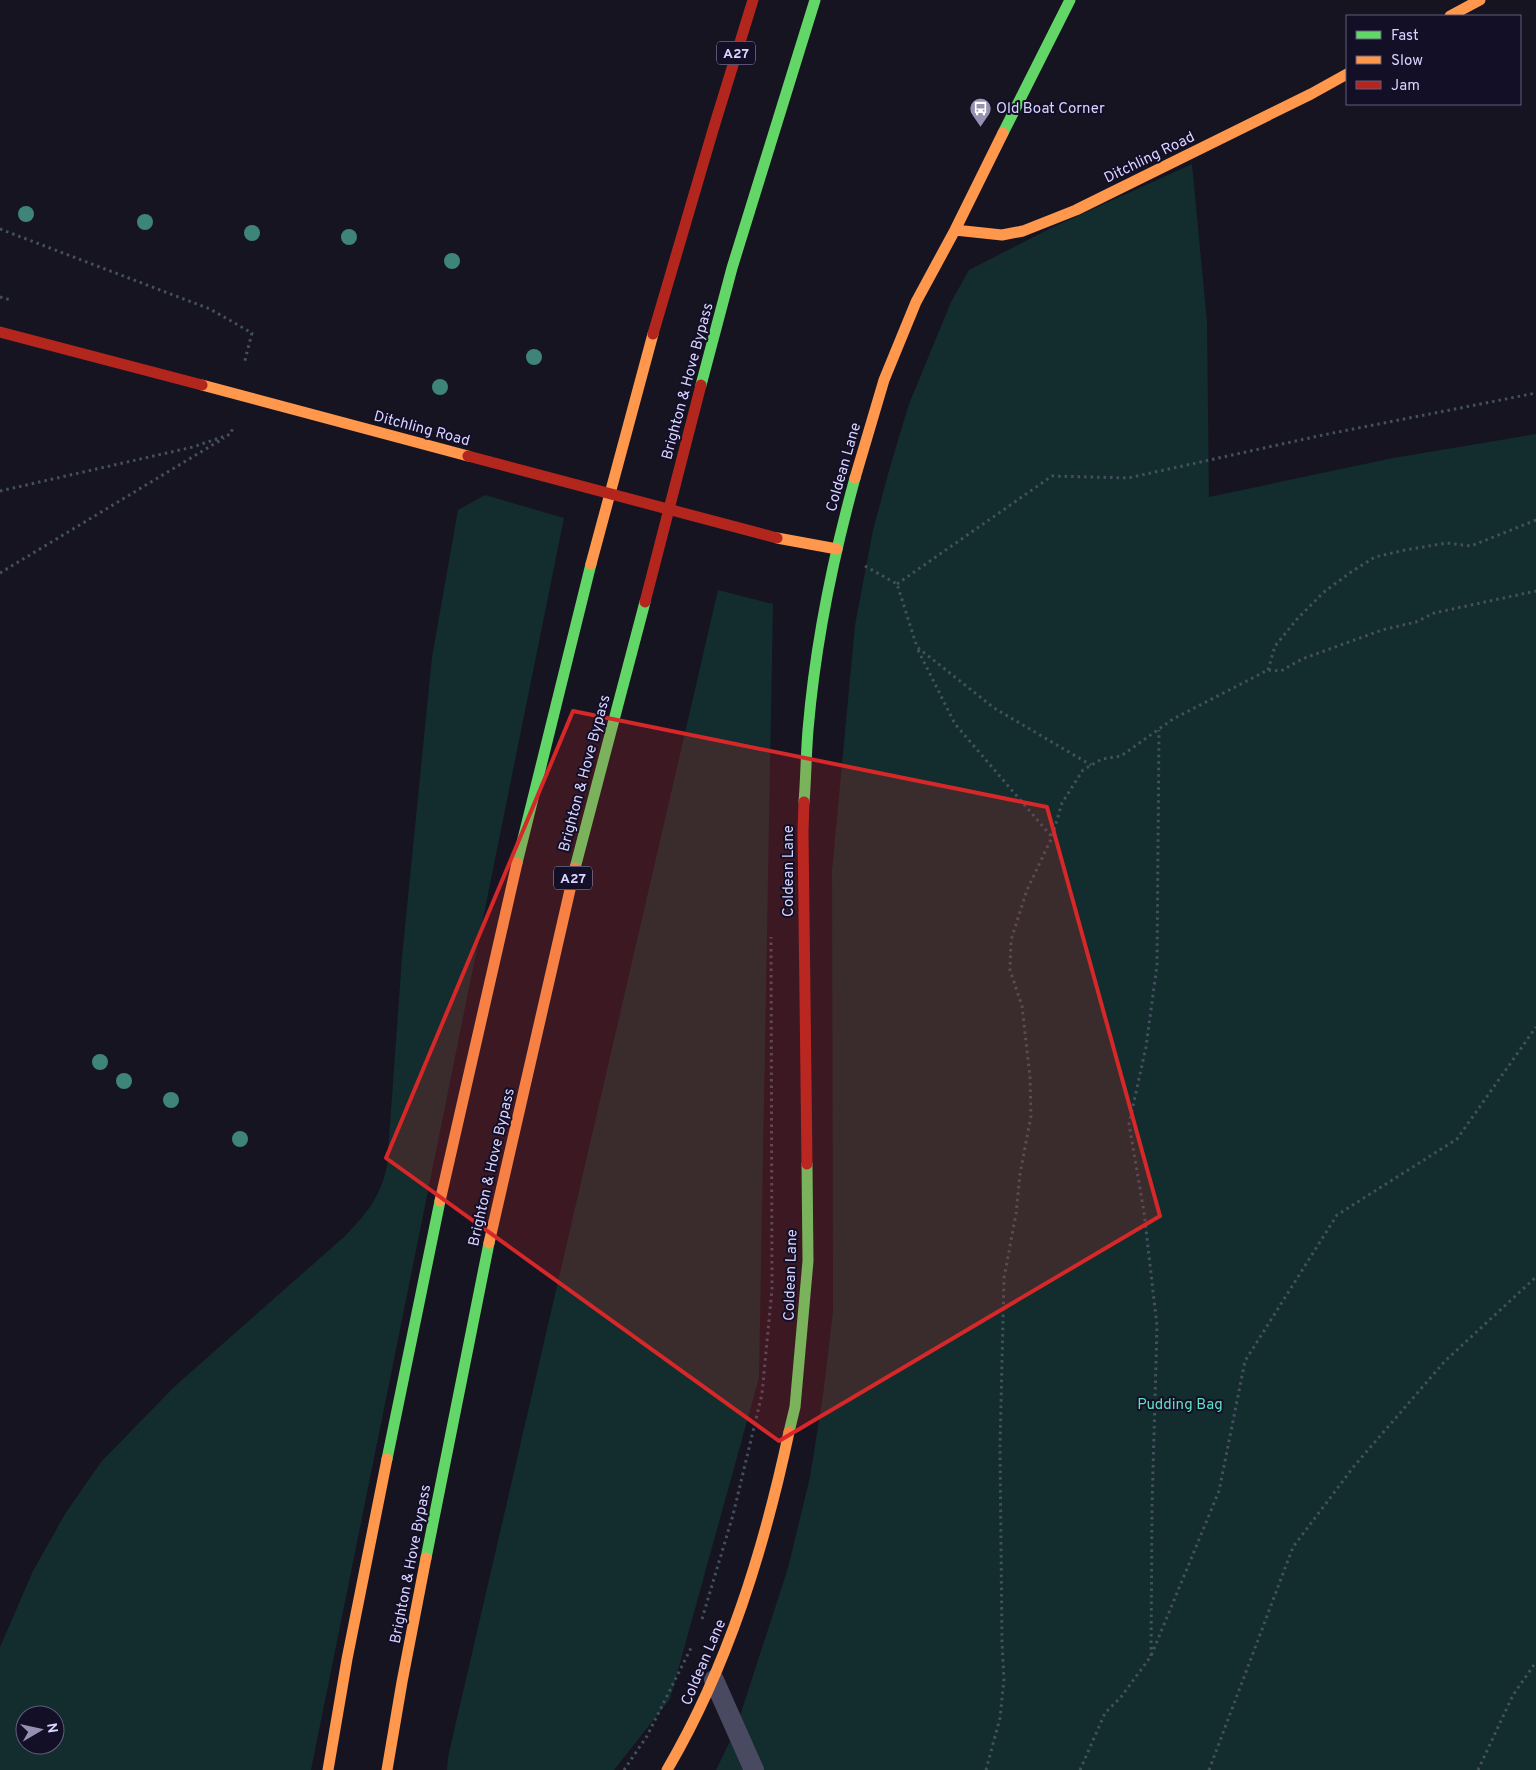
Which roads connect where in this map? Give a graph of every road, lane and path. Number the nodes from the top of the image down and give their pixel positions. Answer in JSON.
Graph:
{"nodes":[{"id":1,"x":753,"y":0,"type":"edge"},
{"id":2,"x":815,"y":0,"type":"edge"},
{"id":3,"x":1070,"y":0,"type":"edge"},
{"id":4,"x":1480,"y":0,"type":"edge"},
{"id":5,"x":1452,"y":15,"type":"edge"},
{"id":6,"x":730,"y":38,"type":"dead end"},
{"id":7,"x":1346,"y":75,"type":"edge"},
{"id":8,"x":720,"y":106,"type":"junction"},
{"id":9,"x":0,"y":229,"type":"edge"},
{"id":10,"x":955,"y":230,"type":"junction"},
{"id":11,"x":0,"y":332,"type":"edge"},
{"id":12,"x":244,"y":365,"type":"dead end"},
{"id":13,"x":1536,"y":393,"type":"edge"},
{"id":14,"x":242,"y":396,"type":"junction"},
{"id":15,"x":231,"y":434,"type":"junction"},
{"id":16,"x":0,"y":491,"type":"edge"},
{"id":17,"x":1536,"y":520,"type":"edge"},
{"id":18,"x":837,"y":549,"type":"junction"},
{"id":19,"x":0,"y":573,"type":"edge"},
{"id":20,"x":897,"y":584,"type":"junction"},
{"id":21,"x":1536,"y":591,"type":"edge"},
{"id":22,"x":917,"y":647,"type":"junction"},
{"id":23,"x":1268,"y":670,"type":"junction"},
{"id":24,"x":1158,"y":730,"type":"junction"},
{"id":25,"x":1092,"y":765,"type":"junction"},
{"id":26,"x":1052,"y":837,"type":"junction"},
{"id":27,"x":771,"y":937,"type":"dead end"},
{"id":28,"x":1536,"y":1027,"type":"edge"},
{"id":29,"x":1536,"y":1277,"type":"edge"},
{"id":30,"x":699,"y":1627,"type":"dead end"},
{"id":31,"x":692,"y":1644,"type":"dead end"},
{"id":32,"x":1151,"y":1656,"type":"junction"},
{"id":33,"x":1536,"y":1662,"type":"edge"},
{"id":34,"x":714,"y":1680,"type":"junction"},
{"id":35,"x":328,"y":1770,"type":"edge"},
{"id":36,"x":387,"y":1770,"type":"edge"},
{"id":37,"x":624,"y":1770,"type":"edge"},
{"id":38,"x":667,"y":1770,"type":"edge"},
{"id":39,"x":754,"y":1770,"type":"edge"},
{"id":40,"x":986,"y":1770,"type":"edge"},
{"id":41,"x":1080,"y":1770,"type":"edge"},
{"id":42,"x":1209,"y":1770,"type":"edge"},
{"id":43,"x":1478,"y":1770,"type":"edge"}],
"edges":[{"from":1,"to":8,"type":"main road","number":"A27"},
{"from":2,"to":36,"type":"main road","name":"Brighton & Hove Bypass","number":"A27"},
{"from":3,"to":10,"type":"main road","name":"Coldean Lane"},
{"from":4,"to":5,"type":"main road"},
{"from":6,"to":8,"type":"main road"},
{"from":7,"to":10,"type":"main road","name":"Ditchling Road"},
{"from":8,"to":35,"type":"main road","number":"A27"},
{"from":9,"to":12,"type":"path"},
{"from":10,"to":18,"type":"main road","name":"Coldean Lane"},
{"from":11,"to":14,"type":"main road","name":"Ditchling Road"},
{"from":13,"to":20,"type":"path"},
{"from":14,"to":15,"type":"path"},
{"from":14,"to":18,"type":"main road","name":"Ditchling Road","bridge":true},
{"from":15,"to":16,"type":"path"},
{"from":15,"to":19,"type":"path"},
{"from":17,"to":23,"type":"path"},
{"from":18,"to":20,"type":"path"},
{"from":18,"to":34,"type":"main road","name":"Coldean Lane"},
{"from":20,"to":22,"type":"path"},
{"from":21,"to":23,"type":"path"},
{"from":22,"to":25,"type":"path"},
{"from":22,"to":26,"type":"path"},
{"from":23,"to":24,"type":"path"},
{"from":24,"to":25,"type":"path"},
{"from":24,"to":32,"type":"path"},
{"from":25,"to":26,"type":"path"},
{"from":26,"to":40,"type":"path"},
{"from":27,"to":30,"type":"path"},
{"from":28,"to":32,"type":"path"},
{"from":29,"to":42,"type":"path"},
{"from":31,"to":37,"type":"path"},
{"from":32,"to":41,"type":"path"},
{"from":33,"to":43,"type":"path"},
{"from":34,"to":38,"type":"main road","name":"Coldean Lane"},
{"from":34,"to":39,"type":"lane"}]}
